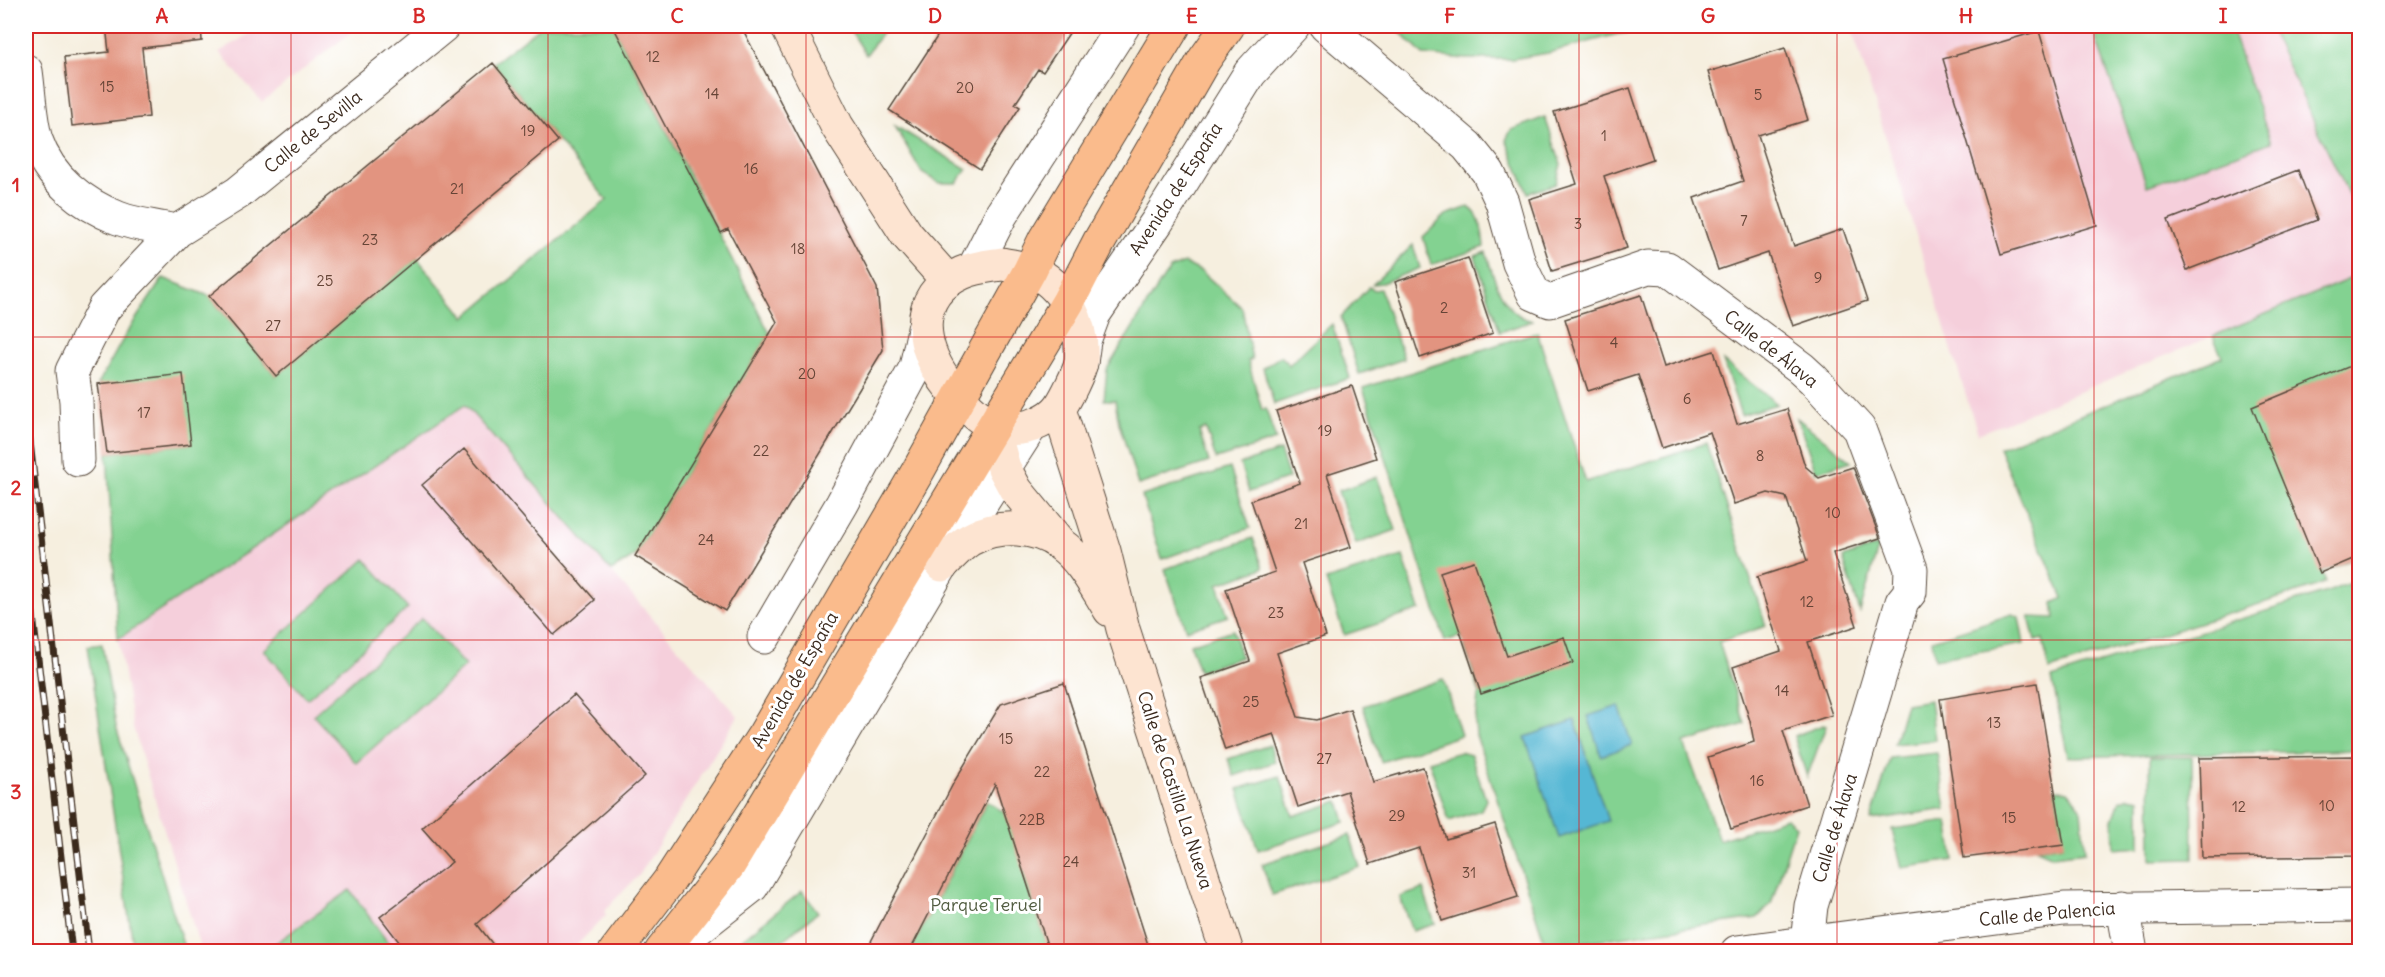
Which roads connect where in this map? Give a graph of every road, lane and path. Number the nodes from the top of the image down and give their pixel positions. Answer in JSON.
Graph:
{"nodes":[{"id":1,"x":443,"y":26,"type":"edge"},
{"id":2,"x":787,"y":26,"type":"edge"},
{"id":3,"x":1123,"y":26,"type":"edge"},
{"id":4,"x":1174,"y":26,"type":"edge"},
{"id":5,"x":1228,"y":26,"type":"edge"},
{"id":6,"x":1293,"y":26,"type":"edge"},
{"id":7,"x":1326,"y":26,"type":"edge"},
{"id":8,"x":26,"y":71,"type":"edge"},
{"id":9,"x":177,"y":231,"type":"junction"},
{"id":10,"x":1030,"y":270,"type":"junction"},
{"id":11,"x":961,"y":275,"type":"junction"},
{"id":12,"x":1068,"y":302,"type":"junction"},
{"id":13,"x":924,"y":329,"type":"junction"},
{"id":14,"x":1081,"y":364,"type":"junction"},
{"id":15,"x":958,"y":397,"type":"junction"},
{"id":16,"x":1059,"y":409,"type":"junction"},
{"id":17,"x":992,"y":424,"type":"junction"},
{"id":18,"x":1031,"y":426,"type":"junction"},
{"id":19,"x":78,"y":460,"type":"dead end"},
{"id":20,"x":1004,"y":468,"type":"junction"},
{"id":21,"x":1060,"y":544,"type":"junction"},
{"id":22,"x":942,"y":565,"type":"junction"},
{"id":23,"x":1123,"y":629,"type":"junction"},
{"id":24,"x":764,"y":637,"type":"dead end"},
{"id":25,"x":2360,"y":905,"type":"edge"},
{"id":26,"x":2123,"y":907,"type":"junction"},
{"id":27,"x":1807,"y":943,"type":"junction"},
{"id":28,"x":615,"y":951,"type":"edge"},
{"id":29,"x":661,"y":951,"type":"edge"},
{"id":30,"x":668,"y":951,"type":"edge"},
{"id":31,"x":1227,"y":951,"type":"edge"},
{"id":32,"x":1737,"y":951,"type":"edge"},
{"id":33,"x":2131,"y":951,"type":"edge"}],
"edges":[{"from":1,"to":9,"type":"street","name":"Calle de Sevilla"},
{"from":2,"to":11,"type":"street"},
{"from":3,"to":11,"type":"street"},
{"from":4,"to":10,"type":"main road","name":"Avenida de España"},
{"from":5,"to":12,"type":"main road","name":"Avenida de España"},
{"from":6,"to":14,"type":"street","name":"Avenida de España"},
{"from":7,"to":27,"type":"street","name":"Calle de Álava"},
{"from":8,"to":9,"type":"street"},
{"from":9,"to":19,"type":"street","name":"Calle de Sevilla"},
{"from":10,"to":11,"type":"street","name":"Avenida de España"},
{"from":10,"to":12,"type":"street","name":"Avenida de España"},
{"from":10,"to":15,"type":"main road","name":"Avenida de España"},
{"from":11,"to":13,"type":"street"},
{"from":12,"to":14,"type":"street","name":"Avenida de España"},
{"from":12,"to":17,"type":"main road","name":"Avenida de España"},
{"from":13,"to":15,"type":"street"},
{"from":13,"to":24,"type":"street"},
{"from":14,"to":16,"type":"street","name":"Avenida de España"},
{"from":15,"to":17,"type":"street"},
{"from":15,"to":28,"type":"main road","name":"Avenida de España"},
{"from":16,"to":18,"type":"street"},
{"from":16,"to":23,"type":"street","name":"Calle de Castilla La Nueva"},
{"from":17,"to":18,"type":"street"},
{"from":17,"to":20,"type":"street","name":"Calle de Castilla La Nueva"},
{"from":17,"to":29,"type":"main road","name":"Avenida de España"},
{"from":18,"to":20,"type":"street"},
{"from":20,"to":21,"type":"street","name":"Calle de Castilla La Nueva"},
{"from":20,"to":22,"type":"street"},
{"from":21,"to":22,"type":"street","name":"Calle de Castilla La Nueva"},
{"from":21,"to":23,"type":"street","name":"Calle de Castilla La Nueva"},
{"from":22,"to":30,"type":"street"},
{"from":23,"to":31,"type":"street","name":"Calle de Castilla La Nueva"},
{"from":25,"to":26,"type":"street","name":"Calle de Palencia"},
{"from":26,"to":27,"type":"street","name":"Calle de Palencia"},
{"from":26,"to":33,"type":"street"},
{"from":27,"to":32,"type":"street","name":"Calle de Palencia"}]}
